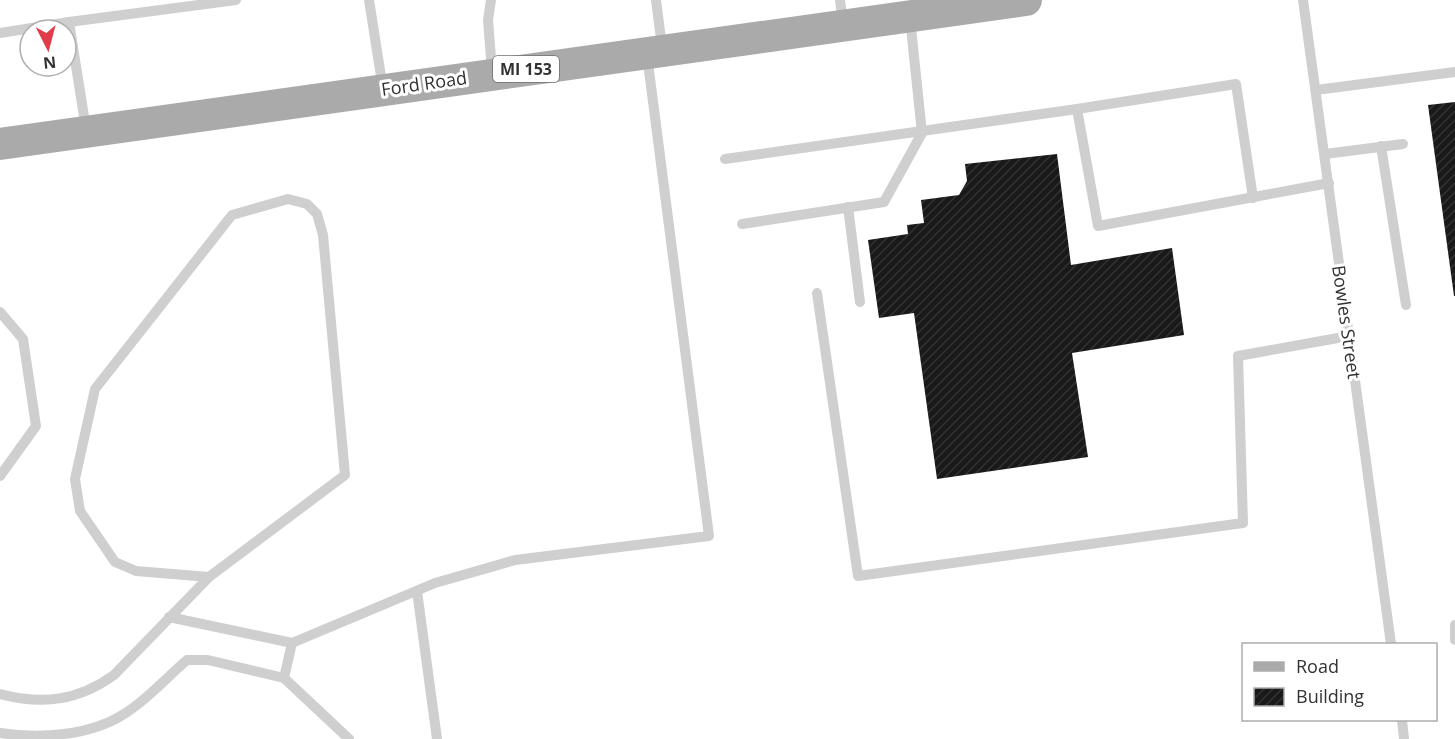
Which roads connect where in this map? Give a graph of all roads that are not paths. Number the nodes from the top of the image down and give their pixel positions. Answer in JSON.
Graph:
{"nodes":[{"id":1,"x":236,"y":0,"type":"edge"},
{"id":2,"x":369,"y":0,"type":"edge"},
{"id":3,"x":490,"y":0,"type":"edge"},
{"id":4,"x":656,"y":0,"type":"edge"},
{"id":5,"x":1026,"y":0,"type":"edge"},
{"id":6,"x":1303,"y":0,"type":"edge"},
{"id":7,"x":841,"y":12,"type":"edge"},
{"id":8,"x":910,"y":15,"type":"junction"},
{"id":9,"x":78,"y":21,"type":"edge"},
{"id":10,"x":18,"y":30,"type":"edge"},
{"id":11,"x":0,"y":33,"type":"edge"},
{"id":12,"x":655,"y":50,"type":"junction"},
{"id":13,"x":1455,"y":72,"type":"edge"},
{"id":14,"x":493,"y":74,"type":"junction"},
{"id":15,"x":78,"y":78,"type":"edge"},
{"id":16,"x":383,"y":89,"type":"junction"},
{"id":17,"x":1316,"y":90,"type":"junction"},
{"id":18,"x":1077,"y":109,"type":"junction"},
{"id":19,"x":86,"y":132,"type":"junction"},
{"id":20,"x":922,"y":133,"type":"junction"},
{"id":21,"x":0,"y":144,"type":"edge"},
{"id":22,"x":1403,"y":144,"type":"dead end"},
{"id":23,"x":1381,"y":147,"type":"junction"},
{"id":24,"x":1325,"y":154,"type":"junction"},
{"id":25,"x":724,"y":159,"type":"dead end"},
{"id":26,"x":1329,"y":183,"type":"junction"},
{"id":27,"x":1253,"y":198,"type":"junction"},
{"id":28,"x":848,"y":207,"type":"junction"},
{"id":29,"x":742,"y":224,"type":"dead end"},
{"id":30,"x":817,"y":293,"type":"dead end"},
{"id":31,"x":860,"y":302,"type":"dead end"},
{"id":32,"x":1406,"y":305,"type":"dead end"},
{"id":33,"x":0,"y":312,"type":"edge"},
{"id":34,"x":1349,"y":336,"type":"junction"},
{"id":35,"x":0,"y":476,"type":"edge"},
{"id":36,"x":209,"y":577,"type":"junction"},
{"id":37,"x":417,"y":591,"type":"junction"},
{"id":38,"x":170,"y":617,"type":"junction"},
{"id":39,"x":1455,"y":625,"type":"edge"},
{"id":40,"x":1455,"y":640,"type":"edge"},
{"id":41,"x":292,"y":643,"type":"junction"},
{"id":42,"x":1391,"y":643,"type":"edge"},
{"id":43,"x":284,"y":678,"type":"junction"},
{"id":44,"x":0,"y":694,"type":"edge"},
{"id":45,"x":1402,"y":721,"type":"edge"},
{"id":46,"x":0,"y":733,"type":"edge"},
{"id":47,"x":349,"y":739,"type":"edge"},
{"id":48,"x":437,"y":739,"type":"edge"},
{"id":49,"x":1404,"y":739,"type":"edge"}],
"edges":[{"from":1,"to":9,"type":"lane"},
{"from":2,"to":16,"type":"lane"},
{"from":3,"to":14,"type":"lane"},
{"from":4,"to":12,"type":"lane"},
{"from":5,"to":8,"type":"main road","name":"Ford Road","number":"MI 153"},
{"from":6,"to":17,"type":"lane","name":"Bowles Street"},
{"from":7,"to":8,"type":"main road","name":"Ford Road","number":"MI 153"},
{"from":7,"to":12,"type":"main road","name":"Ford Road","number":"MI 153"},
{"from":8,"to":20,"type":"lane"},
{"from":10,"to":11,"type":"lane"},
{"from":12,"to":14,"type":"main road","name":"Ford Road","number":"MI 153"},
{"from":12,"to":37,"type":"lane"},
{"from":13,"to":17,"type":"lane"},
{"from":14,"to":16,"type":"main road","name":"Ford Road","number":"MI 153"},
{"from":15,"to":19,"type":"lane"},
{"from":16,"to":19,"type":"main road","name":"Ford Road","number":"MI 153"},
{"from":17,"to":24,"type":"lane","name":"Bowles Street"},
{"from":18,"to":20,"type":"lane"},
{"from":18,"to":27,"type":"lane"},
{"from":18,"to":27,"type":"lane"},
{"from":19,"to":21,"type":"main road","name":"Ford Road","number":"MI 153"},
{"from":20,"to":25,"type":"lane"},
{"from":20,"to":28,"type":"lane"},
{"from":22,"to":23,"type":"lane"},
{"from":23,"to":24,"type":"lane"},
{"from":23,"to":32,"type":"lane"},
{"from":24,"to":26,"type":"lane","name":"Bowles Street"},
{"from":26,"to":27,"type":"lane"},
{"from":26,"to":34,"type":"lane","name":"Bowles Street"},
{"from":28,"to":29,"type":"lane"},
{"from":28,"to":31,"type":"lane"},
{"from":30,"to":34,"type":"lane"},
{"from":33,"to":35,"type":"lane"},
{"from":34,"to":42,"type":"lane","name":"Bowles Street"},
{"from":36,"to":36,"type":"lane"},
{"from":36,"to":38,"type":"lane"},
{"from":37,"to":41,"type":"lane"},
{"from":37,"to":48,"type":"lane"},
{"from":38,"to":41,"type":"lane"},
{"from":38,"to":44,"type":"lane"},
{"from":39,"to":40,"type":"lane"},
{"from":41,"to":43,"type":"lane"},
{"from":43,"to":46,"type":"lane"},
{"from":43,"to":47,"type":"lane"},
{"from":45,"to":49,"type":"lane"}]}
